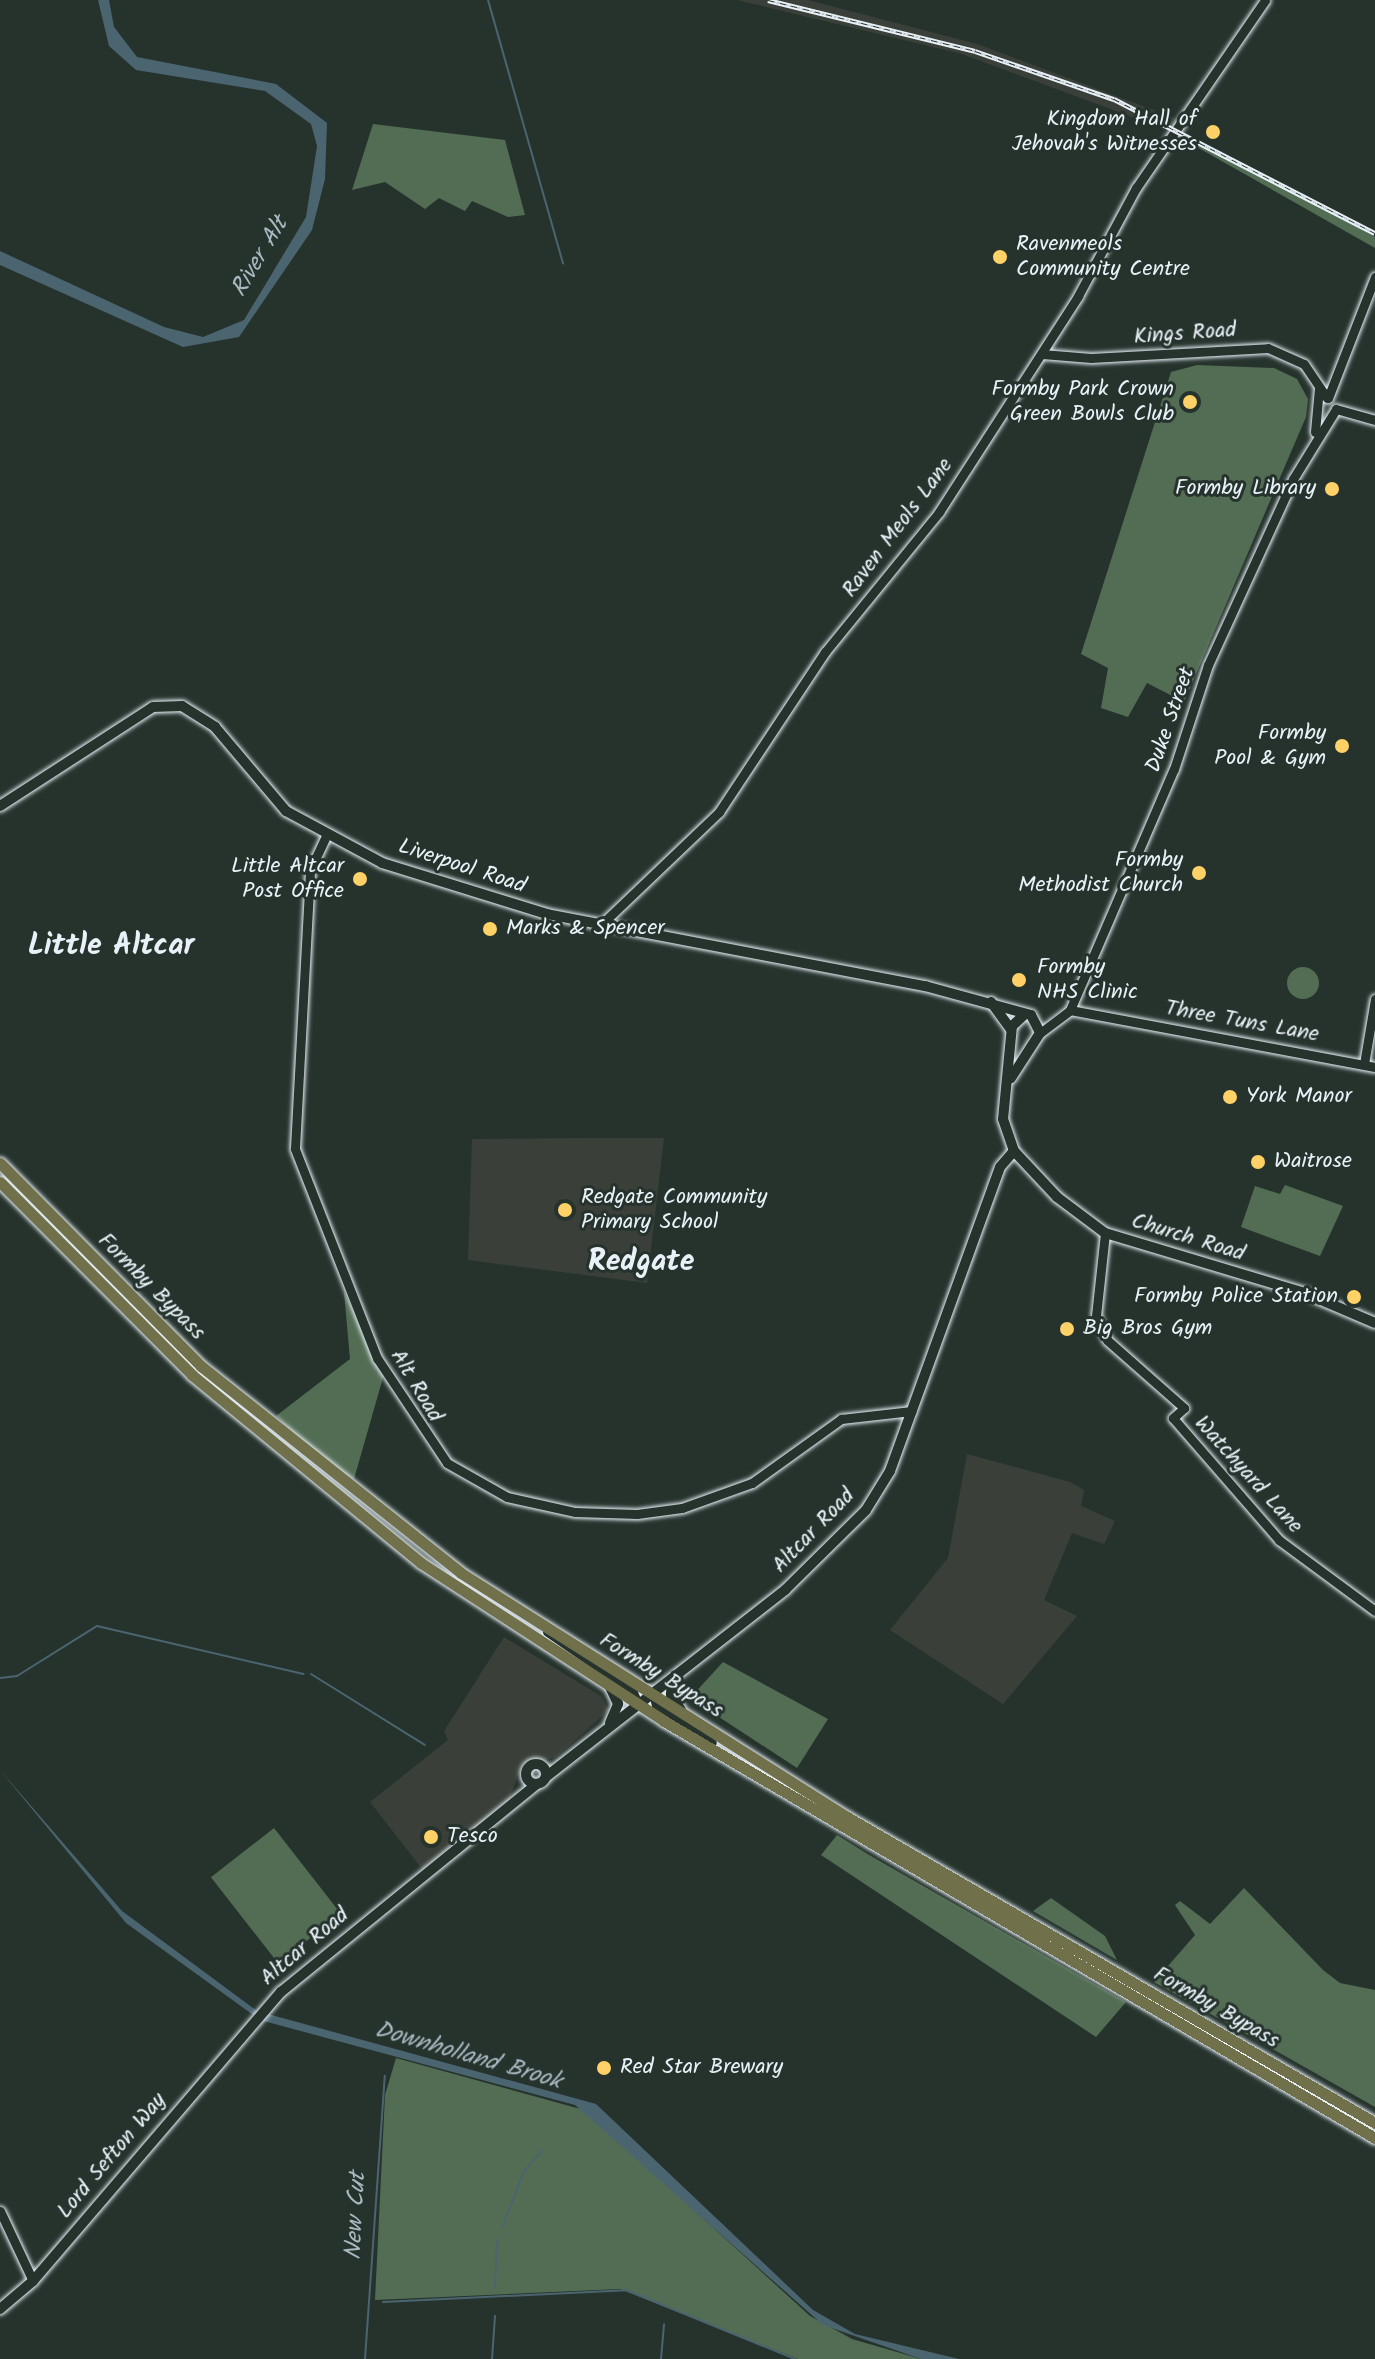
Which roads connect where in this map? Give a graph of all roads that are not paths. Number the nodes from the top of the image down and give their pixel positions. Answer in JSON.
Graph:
{"nodes":[{"id":1,"x":1265,"y":0,"type":"edge"},
{"id":2,"x":1375,"y":277,"type":"edge"},
{"id":3,"x":1042,"y":354,"type":"junction"},
{"id":4,"x":1327,"y":406,"type":"junction"},
{"id":5,"x":1375,"y":420,"type":"edge"},
{"id":6,"x":0,"y":806,"type":"edge"},
{"id":7,"x":326,"y":836,"type":"junction"},
{"id":8,"x":605,"y":921,"type":"junction"},
{"id":9,"x":1375,"y":999,"type":"edge"},
{"id":10,"x":989,"y":1001,"type":"junction"},
{"id":11,"x":1070,"y":1010,"type":"junction"},
{"id":12,"x":1029,"y":1015,"type":"junction"},
{"id":13,"x":1057,"y":1016,"type":"junction"},
{"id":14,"x":1012,"y":1032,"type":"junction"},
{"id":15,"x":1036,"y":1037,"type":"junction"},
{"id":16,"x":1371,"y":1066,"type":"edge"},
{"id":17,"x":1011,"y":1078,"type":"junction"},
{"id":18,"x":1014,"y":1151,"type":"junction"},
{"id":19,"x":0,"y":1163,"type":"edge"},
{"id":20,"x":0,"y":1182,"type":"edge"},
{"id":21,"x":1105,"y":1233,"type":"junction"},
{"id":22,"x":1375,"y":1323,"type":"edge"},
{"id":23,"x":912,"y":1411,"type":"junction"},
{"id":24,"x":1375,"y":1611,"type":"edge"},
{"id":25,"x":541,"y":1626,"type":"junction"},
{"id":26,"x":673,"y":1677,"type":"junction"},
{"id":27,"x":610,"y":1687,"type":"junction"},
{"id":28,"x":654,"y":1693,"type":"junction"},
{"id":29,"x":638,"y":1705,"type":"junction"},
{"id":30,"x":681,"y":1710,"type":"junction"},
{"id":31,"x":607,"y":1729,"type":"junction"},
{"id":32,"x":559,"y":1761,"type":"junction"},
{"id":33,"x":541,"y":1765,"type":"junction"},
{"id":34,"x":752,"y":1773,"type":"junction"},
{"id":35,"x":526,"y":1775,"type":"junction"},
{"id":36,"x":547,"y":1776,"type":"junction"},
{"id":37,"x":537,"y":1784,"type":"junction"},
{"id":38,"x":519,"y":1798,"type":"junction"},
{"id":39,"x":251,"y":2024,"type":"joint"},
{"id":40,"x":1375,"y":2123,"type":"edge"},
{"id":41,"x":1375,"y":2138,"type":"edge"},
{"id":42,"x":0,"y":2211,"type":"edge"},
{"id":43,"x":33,"y":2281,"type":"junction"},
{"id":44,"x":0,"y":2309,"type":"edge"}],
"edges":[{"from":1,"to":3,"type":"street","name":"Raven Meols Lane"},
{"from":2,"to":4,"type":"street","name":"Duke Street"},
{"from":3,"to":4,"type":"street","name":"Kings Road"},
{"from":3,"to":8,"type":"street","name":"Raven Meols Lane"},
{"from":4,"to":5,"type":"street"},
{"from":4,"to":11,"type":"street","name":"Duke Street"},
{"from":6,"to":7,"type":"main road","name":"Liverpool Road"},
{"from":7,"to":8,"type":"main road","name":"Liverpool Road"},
{"from":7,"to":23,"type":"street","name":"Alt Road"},
{"from":8,"to":10,"type":"main road","name":"Liverpool Road"},
{"from":9,"to":16,"type":"street"},
{"from":10,"to":12,"type":"main road","name":"Liverpool Road"},
{"from":10,"to":14,"type":"main road"},
{"from":11,"to":13,"type":"street"},
{"from":11,"to":16,"type":"street","name":"Three Tuns Lane"},
{"from":12,"to":13,"type":"street"},
{"from":12,"to":14,"type":"main road"},
{"from":12,"to":15,"type":"main road"},
{"from":13,"to":15,"type":"street"},
{"from":14,"to":15,"type":"main road"},
{"from":14,"to":17,"type":"main road"},
{"from":15,"to":17,"type":"main road"},
{"from":17,"to":18,"type":"main road"},
{"from":18,"to":21,"type":"main road","name":"Church Road"},
{"from":18,"to":23,"type":"main road","name":"Altcar Road"},
{"from":19,"to":25,"type":"highway","name":"Formby Bypass"},
{"from":20,"to":27,"type":"highway","name":"Formby Bypass"},
{"from":21,"to":22,"type":"main road","name":"Church Road"},
{"from":21,"to":24,"type":"street","name":"Watchyard Lane"},
{"from":23,"to":26,"type":"main road","name":"Altcar Road"},
{"from":25,"to":28,"type":"highway","name":"Formby Bypass"},
{"from":25,"to":29,"type":"main road"},
{"from":26,"to":28,"type":"main road","name":"Altcar Road"},
{"from":26,"to":30,"type":"main road"},
{"from":27,"to":29,"type":"highway","name":"Formby Bypass"},
{"from":27,"to":31,"type":"main road"},
{"from":28,"to":29,"type":"main road","name":"Altcar Road"},
{"from":28,"to":30,"type":"highway","name":"Formby Bypass"},
{"from":28,"to":34,"type":"main road"},
{"from":29,"to":31,"type":"main road","name":"Altcar Road"},
{"from":29,"to":34,"type":"highway","name":"Formby Bypass"},
{"from":30,"to":40,"type":"highway","name":"Formby Bypass"},
{"from":31,"to":32,"type":"main road","name":"Altcar Road"},
{"from":32,"to":33,"type":"main road","name":"Altcar Road"},
{"from":32,"to":36,"type":"main road","name":"Altcar Road"},
{"from":33,"to":35,"type":"main road"},
{"from":33,"to":36,"type":"main road"},
{"from":34,"to":41,"type":"highway","name":"Formby Bypass"},
{"from":35,"to":37,"type":"main road"},
{"from":35,"to":38,"type":"main road"},
{"from":36,"to":37,"type":"main road","name":"Altcar Road"},
{"from":37,"to":38,"type":"main road","name":"Altcar Road"},
{"from":38,"to":39,"type":"main road","name":"Altcar Road"},
{"from":39,"to":43,"type":"main road","name":"Lord Sefton Way"},
{"from":42,"to":43,"type":"street"},
{"from":43,"to":44,"type":"main road","name":"Lord Sefton Way"}]}
